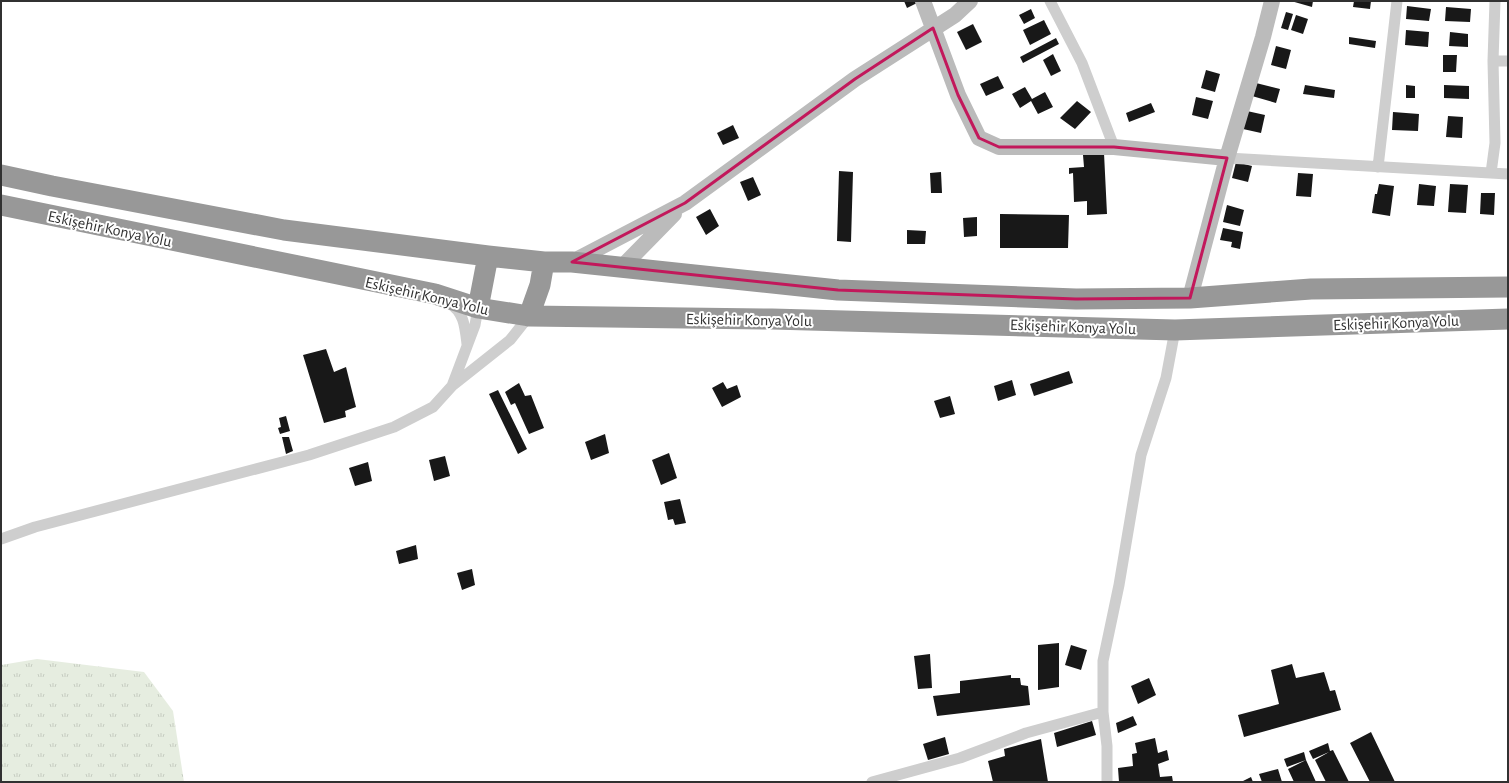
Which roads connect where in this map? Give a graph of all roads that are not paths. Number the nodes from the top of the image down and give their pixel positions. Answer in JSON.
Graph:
{"nodes":[{"id":1,"x":923,"y":1,"type":"edge"},
{"id":2,"x":970,"y":1,"type":"edge"},
{"id":3,"x":1050,"y":1,"type":"edge"},
{"id":4,"x":1272,"y":1,"type":"edge"},
{"id":5,"x":1397,"y":1,"type":"edge"},
{"id":6,"x":1495,"y":1,"type":"edge"},
{"id":7,"x":933,"y":28,"type":"junction"},
{"id":8,"x":1493,"y":61,"type":"junction"},
{"id":9,"x":1508,"y":61,"type":"edge"},
{"id":10,"x":1114,"y":147,"type":"junction"},
{"id":11,"x":1227,"y":158,"type":"junction"},
{"id":12,"x":1378,"y":167,"type":"junction"},
{"id":13,"x":1491,"y":173,"type":"junction"},
{"id":14,"x":1508,"y":174,"type":"edge"},
{"id":15,"x":1,"y":176,"type":"edge"},
{"id":16,"x":683,"y":204,"type":"junction"},
{"id":17,"x":1,"y":205,"type":"edge"},
{"id":18,"x":488,"y":256,"type":"junction"},
{"id":19,"x":544,"y":262,"type":"junction"},
{"id":20,"x":572,"y":262,"type":"junction"},
{"id":21,"x":622,"y":267,"type":"junction"},
{"id":22,"x":1508,"y":287,"type":"edge"},
{"id":23,"x":435,"y":294,"type":"junction"},
{"id":24,"x":1190,"y":298,"type":"junction"},
{"id":25,"x":478,"y":308,"type":"junction"},
{"id":26,"x":529,"y":316,"type":"junction"},
{"id":27,"x":1508,"y":319,"type":"edge"},
{"id":28,"x":1175,"y":330,"type":"junction"},
{"id":29,"x":467,"y":346,"type":"junction"},
{"id":30,"x":452,"y":386,"type":"junction"},
{"id":31,"x":1,"y":539,"type":"edge"},
{"id":32,"x":1103,"y":712,"type":"junction"},
{"id":33,"x":872,"y":782,"type":"edge"},
{"id":34,"x":1107,"y":782,"type":"edge"}],
"edges":[{"from":1,"to":7,"type":"street"},
{"from":2,"to":7,"type":"street"},
{"from":3,"to":10,"type":"street"},
{"from":4,"to":11,"type":"street"},
{"from":5,"to":12,"type":"street"},
{"from":6,"to":8,"type":"street"},
{"from":7,"to":10,"type":"street"},
{"from":7,"to":16,"type":"street"},
{"from":8,"to":9,"type":"street"},
{"from":8,"to":13,"type":"street"},
{"from":10,"to":11,"type":"street"},
{"from":11,"to":12,"type":"street"},
{"from":11,"to":24,"type":"street"},
{"from":12,"to":13,"type":"street"},
{"from":13,"to":14,"type":"street"},
{"from":15,"to":18,"type":"highway","name":"Eskişehir Konya Yolu"},
{"from":16,"to":20,"type":"street"},
{"from":16,"to":21,"type":"street"},
{"from":17,"to":23,"type":"highway","name":"Eskişehir Konya Yolu"},
{"from":18,"to":19,"type":"highway","name":"Eskişehir Konya Yolu"},
{"from":18,"to":25,"type":"highway"},
{"from":19,"to":20,"type":"highway","name":"Eskişehir Konya Yolu"},
{"from":19,"to":26,"type":"highway"},
{"from":20,"to":21,"type":"highway","name":"Eskişehir Konya Yolu"},
{"from":21,"to":24,"type":"highway","name":"Eskişehir Konya Yolu"},
{"from":22,"to":24,"type":"highway","name":"Eskişehir Konya Yolu"},
{"from":23,"to":25,"type":"highway","name":"Eskişehir Konya Yolu"},
{"from":23,"to":29,"type":"street"},
{"from":25,"to":26,"type":"highway","name":"Eskişehir Konya Yolu"},
{"from":25,"to":29,"type":"street"},
{"from":26,"to":28,"type":"highway","name":"Eskişehir Konya Yolu"},
{"from":26,"to":30,"type":"street"},
{"from":27,"to":28,"type":"highway","name":"Eskişehir Konya Yolu"},
{"from":28,"to":32,"type":"street"},
{"from":29,"to":30,"type":"street"},
{"from":30,"to":31,"type":"street"},
{"from":32,"to":33,"type":"street"},
{"from":32,"to":34,"type":"street"}]}
